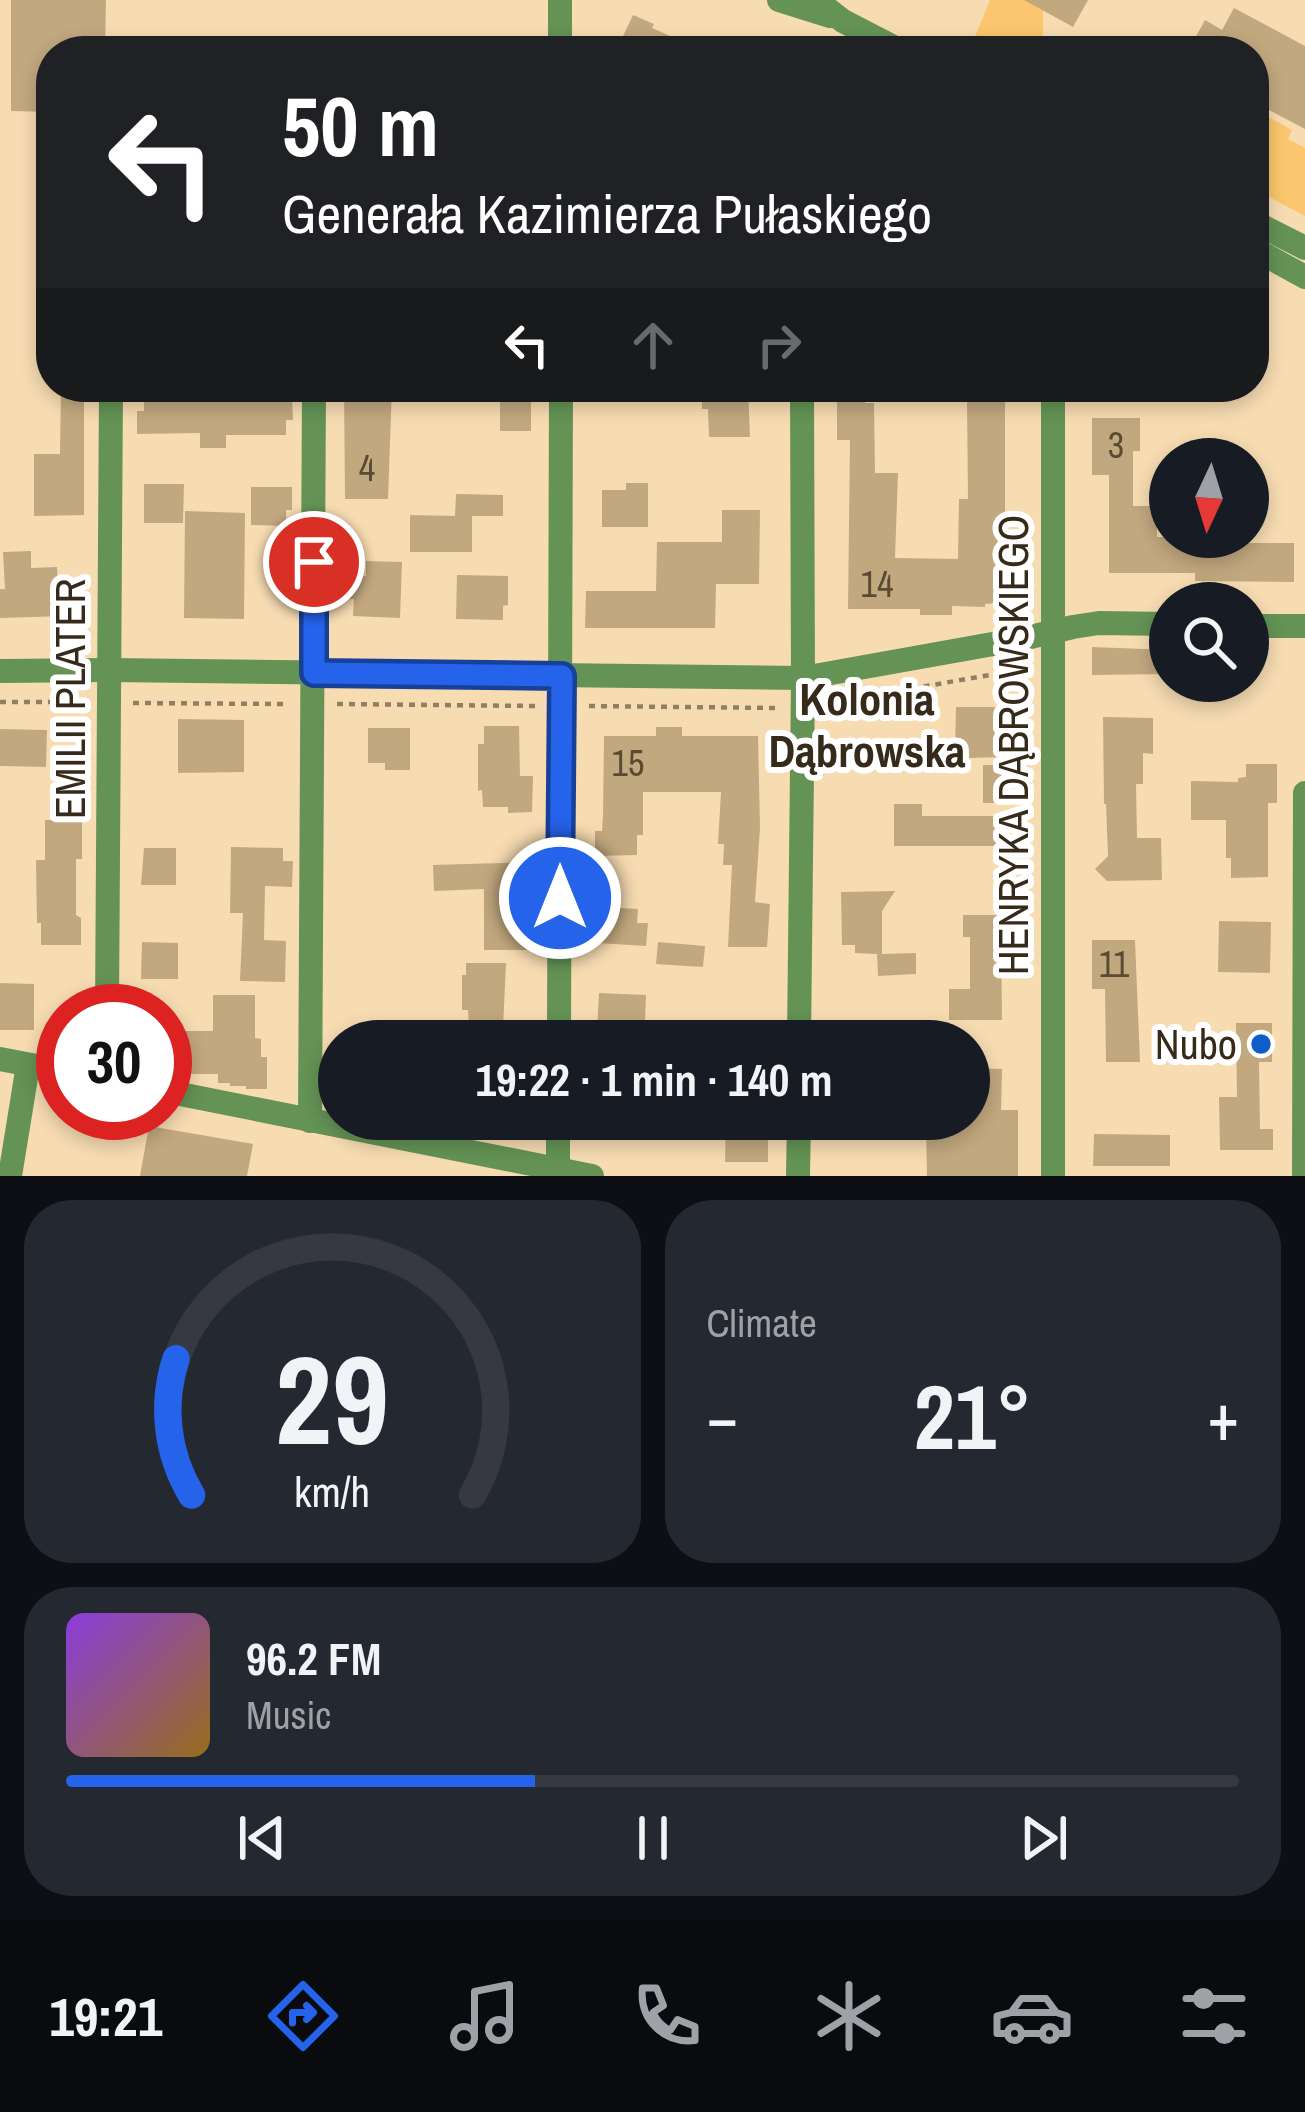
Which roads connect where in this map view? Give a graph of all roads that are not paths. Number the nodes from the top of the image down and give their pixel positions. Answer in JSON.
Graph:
{"nodes":[{"id":1,"x":560,"y":0,"type":"edge"},
{"id":2,"x":779,"y":0,"type":"edge"},
{"id":3,"x":816,"y":0,"type":"edge"},
{"id":4,"x":843,"y":21,"type":"junction"},
{"id":5,"x":560,"y":36,"type":"edge"},
{"id":6,"x":872,"y":36,"type":"edge"},
{"id":7,"x":1269,"y":230,"type":"edge"},
{"id":8,"x":1305,"y":248,"type":"edge"},
{"id":9,"x":1269,"y":257,"type":"edge"},
{"id":10,"x":1305,"y":277,"type":"edge"},
{"id":11,"x":111,"y":402,"type":"edge"},
{"id":12,"x":314,"y":402,"type":"edge"},
{"id":13,"x":561,"y":402,"type":"edge"},
{"id":14,"x":802,"y":402,"type":"edge"},
{"id":15,"x":1053,"y":402,"type":"edge"},
{"id":16,"x":1149,"y":624,"type":"edge"},
{"id":17,"x":1269,"y":626,"type":"edge"},
{"id":18,"x":1305,"y":626,"type":"edge"},
{"id":19,"x":1051,"y":632,"type":"junction"},
{"id":20,"x":109,"y":670,"type":"junction"},
{"id":21,"x":0,"y":671,"type":"edge"},
{"id":22,"x":314,"y":673,"type":"junction"},
{"id":23,"x":562,"y":676,"type":"junction"},
{"id":24,"x":803,"y":678,"type":"junction"},
{"id":25,"x":1305,"y":794,"type":"edge"},
{"id":26,"x":107,"y":984,"type":"edge"},
{"id":27,"x":559,"y":1020,"type":"edge"},
{"id":28,"x":800,"y":1020,"type":"edge"},
{"id":29,"x":0,"y":1059,"type":"edge"},
{"id":30,"x":28,"y":1065,"type":"junction"},
{"id":31,"x":36,"y":1066,"type":"edge"},
{"id":32,"x":192,"y":1097,"type":"edge"},
{"id":33,"x":310,"y":1121,"type":"junction"},
{"id":34,"x":558,"y":1140,"type":"edge"},
{"id":35,"x":799,"y":1140,"type":"edge"},
{"id":36,"x":558,"y":1169,"type":"junction"},
{"id":37,"x":10,"y":1176,"type":"edge"},
{"id":38,"x":592,"y":1176,"type":"edge"},
{"id":39,"x":798,"y":1176,"type":"edge"},
{"id":40,"x":1053,"y":1176,"type":"edge"},
{"id":41,"x":1304,"y":1176,"type":"edge"}],
"edges":[{"from":1,"to":5,"type":"street"},
{"from":2,"to":4,"type":"street"},
{"from":3,"to":4,"type":"street"},
{"from":4,"to":6,"type":"street"},
{"from":7,"to":8,"type":"street"},
{"from":9,"to":10,"type":"street"},
{"from":11,"to":20,"type":"street","name":"EMILII PLATER"},
{"from":12,"to":22,"type":"street"},
{"from":13,"to":23,"type":"street"},
{"from":14,"to":24,"type":"street"},
{"from":15,"to":19,"type":"street","name":"HENRYKA DĄBROWSKIEGO"},
{"from":16,"to":19,"type":"street"},
{"from":17,"to":18,"type":"street"},
{"from":19,"to":24,"type":"street"},
{"from":19,"to":40,"type":"street","name":"HENRYKA DĄBROWSKIEGO"},
{"from":20,"to":21,"type":"street"},
{"from":20,"to":22,"type":"street"},
{"from":20,"to":26,"type":"street","name":"EMILII PLATER"},
{"from":22,"to":23,"type":"street"},
{"from":22,"to":33,"type":"street"},
{"from":23,"to":24,"type":"street"},
{"from":23,"to":27,"type":"street"},
{"from":24,"to":28,"type":"street"},
{"from":25,"to":41,"type":"street"},
{"from":29,"to":30,"type":"street"},
{"from":30,"to":31,"type":"street"},
{"from":30,"to":37,"type":"street"},
{"from":32,"to":33,"type":"street"},
{"from":33,"to":36,"type":"street"},
{"from":34,"to":36,"type":"street"},
{"from":35,"to":39,"type":"street"},
{"from":36,"to":38,"type":"street"}]}
